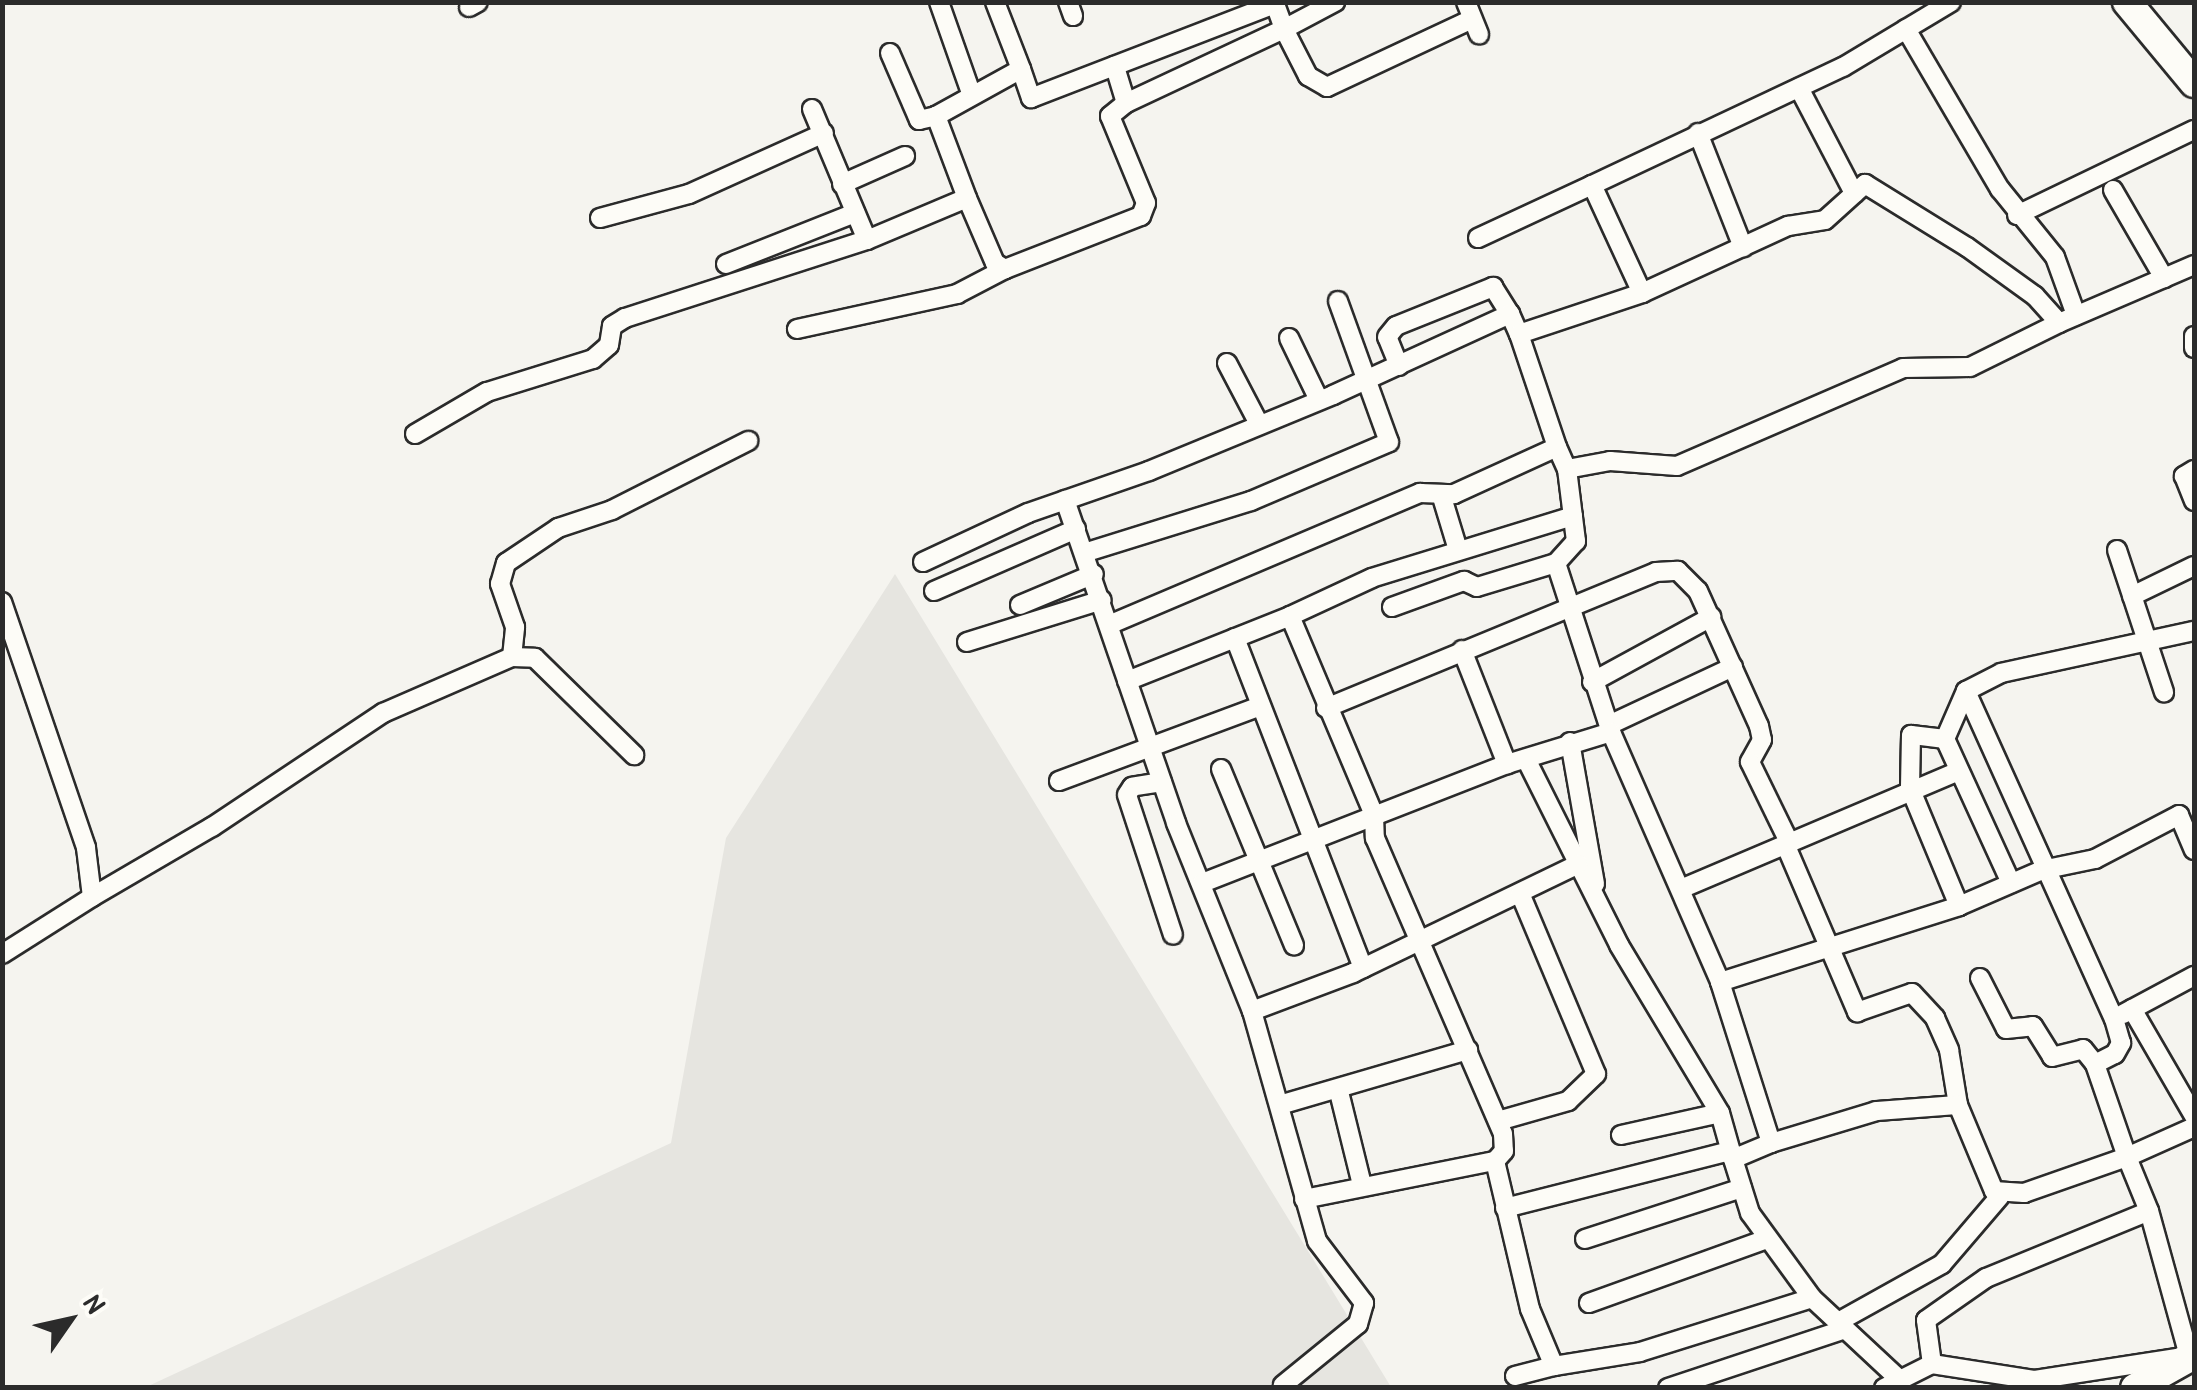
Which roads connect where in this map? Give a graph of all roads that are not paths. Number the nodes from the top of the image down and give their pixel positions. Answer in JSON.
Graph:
{"nodes":[{"id":1,"x":939,"y":2,"type":"edge"},
{"id":2,"x":995,"y":2,"type":"edge"},
{"id":3,"x":1335,"y":2,"type":"edge"},
{"id":4,"x":1951,"y":2,"type":"edge"},
{"id":5,"x":2127,"y":2,"type":"edge"},
{"id":6,"x":1472,"y":19,"type":"edge"},
{"id":7,"x":1284,"y":28,"type":"junction"},
{"id":8,"x":1906,"y":29,"type":"junction"},
{"id":9,"x":890,"y":53,"type":"dead end"},
{"id":10,"x":1115,"y":66,"type":"junction"},
{"id":11,"x":1020,"y":69,"type":"junction"},
{"id":12,"x":2194,"y":83,"type":"edge"},
{"id":13,"x":1799,"y":88,"type":"junction"},
{"id":14,"x":972,"y":93,"type":"junction"},
{"id":15,"x":1126,"y":102,"type":"junction"},
{"id":16,"x":812,"y":109,"type":"dead end"},
{"id":17,"x":936,"y":116,"type":"junction"},
{"id":18,"x":2194,"y":130,"type":"edge"},
{"id":19,"x":824,"y":133,"type":"junction"},
{"id":20,"x":1698,"y":134,"type":"junction"},
{"id":21,"x":905,"y":156,"type":"dead end"},
{"id":22,"x":842,"y":184,"type":"junction"},
{"id":23,"x":1592,"y":185,"type":"junction"},
{"id":24,"x":2112,"y":190,"type":"dead end"},
{"id":25,"x":1854,"y":193,"type":"junction"},
{"id":26,"x":967,"y":198,"type":"junction"},
{"id":27,"x":855,"y":213,"type":"junction"},
{"id":28,"x":2017,"y":214,"type":"junction"},
{"id":29,"x":600,"y":218,"type":"dead end"},
{"id":30,"x":1478,"y":238,"type":"dead end"},
{"id":31,"x":867,"y":240,"type":"junction"},
{"id":32,"x":1744,"y":247,"type":"junction"},
{"id":33,"x":726,"y":264,"type":"dead end"},
{"id":34,"x":2194,"y":266,"type":"edge"},
{"id":35,"x":1005,"y":269,"type":"junction"},
{"id":36,"x":2164,"y":278,"type":"junction"},
{"id":37,"x":1642,"y":293,"type":"junction"},
{"id":38,"x":1338,"y":301,"type":"dead end"},
{"id":39,"x":1510,"y":314,"type":"junction"},
{"id":40,"x":2068,"y":319,"type":"junction"},
{"id":41,"x":797,"y":329,"type":"dead end"},
{"id":42,"x":1519,"y":334,"type":"junction"},
{"id":43,"x":2194,"y":336,"type":"edge"},
{"id":44,"x":1289,"y":338,"type":"dead end"},
{"id":45,"x":2194,"y":348,"type":"edge"},
{"id":46,"x":1226,"y":363,"type":"dead end"},
{"id":47,"x":1399,"y":366,"type":"junction"},
{"id":48,"x":1371,"y":378,"type":"junction"},
{"id":49,"x":1320,"y":400,"type":"junction"},
{"id":50,"x":1259,"y":424,"type":"junction"},
{"id":51,"x":415,"y":434,"type":"dead end"},
{"id":52,"x":748,"y":441,"type":"dead end"},
{"id":53,"x":1557,"y":447,"type":"junction"},
{"id":54,"x":1567,"y":469,"type":"junction"},
{"id":55,"x":2194,"y":470,"type":"edge"},
{"id":56,"x":1441,"y":494,"type":"junction"},
{"id":57,"x":1065,"y":500,"type":"junction"},
{"id":58,"x":2194,"y":501,"type":"edge"},
{"id":59,"x":1573,"y":516,"type":"junction"},
{"id":60,"x":1076,"y":529,"type":"junction"},
{"id":61,"x":1458,"y":550,"type":"junction"},
{"id":62,"x":2117,"y":550,"type":"dead end"},
{"id":63,"x":1086,"y":552,"type":"junction"},
{"id":64,"x":923,"y":562,"type":"dead end"},
{"id":65,"x":1556,"y":563,"type":"junction"},
{"id":66,"x":2194,"y":566,"type":"edge"},
{"id":67,"x":1094,"y":574,"type":"junction"},
{"id":68,"x":934,"y":591,"type":"dead end"},
{"id":69,"x":2132,"y":596,"type":"junction"},
{"id":70,"x":1102,"y":600,"type":"junction"},
{"id":71,"x":2,"y":602,"type":"edge"},
{"id":72,"x":1020,"y":604,"type":"dead end"},
{"id":73,"x":1392,"y":608,"type":"dead end"},
{"id":74,"x":1572,"y":608,"type":"junction"},
{"id":75,"x":1290,"y":616,"type":"junction"},
{"id":76,"x":1711,"y":617,"type":"junction"},
{"id":77,"x":1111,"y":624,"type":"junction"},
{"id":78,"x":2194,"y":630,"type":"edge"},
{"id":79,"x":1235,"y":638,"type":"junction"},
{"id":80,"x":967,"y":642,"type":"dead end"},
{"id":81,"x":2146,"y":644,"type":"junction"},
{"id":82,"x":1462,"y":650,"type":"junction"},
{"id":83,"x":512,"y":657,"type":"junction"},
{"id":84,"x":1733,"y":668,"type":"junction"},
{"id":85,"x":1127,"y":682,"type":"junction"},
{"id":86,"x":1592,"y":682,"type":"junction"},
{"id":87,"x":1966,"y":691,"type":"junction"},
{"id":88,"x":2164,"y":692,"type":"dead end"},
{"id":89,"x":1261,"y":706,"type":"junction"},
{"id":90,"x":1326,"y":708,"type":"junction"},
{"id":91,"x":1610,"y":728,"type":"junction"},
{"id":92,"x":1945,"y":739,"type":"junction"},
{"id":93,"x":1570,"y":742,"type":"junction"},
{"id":94,"x":1150,"y":748,"type":"junction"},
{"id":95,"x":634,"y":755,"type":"dead end"},
{"id":96,"x":1516,"y":762,"type":"junction"},
{"id":97,"x":1221,"y":769,"type":"dead end"},
{"id":98,"x":1958,"y":771,"type":"junction"},
{"id":99,"x":1060,"y":781,"type":"dead end"},
{"id":100,"x":1162,"y":782,"type":"junction"},
{"id":101,"x":1910,"y":788,"type":"junction"},
{"id":102,"x":2187,"y":811,"type":"edge"},
{"id":103,"x":1374,"y":815,"type":"junction"},
{"id":104,"x":1312,"y":842,"type":"junction"},
{"id":105,"x":1788,"y":845,"type":"junction"},
{"id":106,"x":2194,"y":850,"type":"edge"},
{"id":107,"x":1256,"y":862,"type":"junction"},
{"id":108,"x":1578,"y":864,"type":"junction"},
{"id":109,"x":2042,"y":870,"type":"junction"},
{"id":110,"x":1202,"y":883,"type":"junction"},
{"id":111,"x":2011,"y":884,"type":"junction"},
{"id":112,"x":1683,"y":888,"type":"junction"},
{"id":113,"x":1520,"y":893,"type":"junction"},
{"id":114,"x":92,"y":897,"type":"junction"},
{"id":115,"x":1598,"y":899,"type":"junction"},
{"id":116,"x":1960,"y":906,"type":"junction"},
{"id":117,"x":1173,"y":935,"type":"dead end"},
{"id":118,"x":1423,"y":938,"type":"junction"},
{"id":119,"x":1829,"y":944,"type":"junction"},
{"id":120,"x":1294,"y":945,"type":"dead end"},
{"id":121,"x":2,"y":954,"type":"edge"},
{"id":122,"x":1363,"y":968,"type":"junction"},
{"id":123,"x":2194,"y":976,"type":"edge"},
{"id":124,"x":1980,"y":978,"type":"dead end"},
{"id":125,"x":1720,"y":982,"type":"junction"},
{"id":126,"x":2132,"y":1010,"type":"junction"},
{"id":127,"x":1252,"y":1012,"type":"junction"},
{"id":128,"x":2114,"y":1019,"type":"junction"},
{"id":129,"x":1468,"y":1050,"type":"junction"},
{"id":130,"x":2096,"y":1064,"type":"junction"},
{"id":131,"x":1339,"y":1092,"type":"junction"},
{"id":132,"x":1283,"y":1104,"type":"junction"},
{"id":133,"x":1958,"y":1105,"type":"junction"},
{"id":134,"x":1720,"y":1113,"type":"junction"},
{"id":135,"x":2194,"y":1116,"type":"edge"},
{"id":136,"x":1498,"y":1121,"type":"junction"},
{"id":137,"x":2194,"y":1127,"type":"edge"},
{"id":138,"x":1621,"y":1135,"type":"dead end"},
{"id":139,"x":1771,"y":1143,"type":"junction"},
{"id":140,"x":1732,"y":1155,"type":"junction"},
{"id":141,"x":2126,"y":1156,"type":"junction"},
{"id":142,"x":1495,"y":1161,"type":"junction"},
{"id":143,"x":1362,"y":1185,"type":"junction"},
{"id":144,"x":1742,"y":1188,"type":"junction"},
{"id":145,"x":2000,"y":1196,"type":"junction"},
{"id":146,"x":1304,"y":1198,"type":"junction"},
{"id":147,"x":1506,"y":1208,"type":"junction"},
{"id":148,"x":2149,"y":1211,"type":"junction"},
{"id":149,"x":1767,"y":1238,"type":"junction"},
{"id":150,"x":1585,"y":1239,"type":"dead end"},
{"id":151,"x":1812,"y":1298,"type":"junction"},
{"id":152,"x":1589,"y":1303,"type":"dead end"},
{"id":153,"x":1842,"y":1325,"type":"junction"},
{"id":154,"x":2192,"y":1355,"type":"edge"},
{"id":155,"x":1932,"y":1364,"type":"junction"},
{"id":156,"x":1554,"y":1366,"type":"junction"},
{"id":157,"x":1515,"y":1376,"type":"dead end"},
{"id":158,"x":1892,"y":1384,"type":"edge"},
{"id":159,"x":1283,"y":1385,"type":"dead end"},
{"id":160,"x":1668,"y":1388,"type":"edge"},
{"id":161,"x":2135,"y":1388,"type":"edge"}],
"edges":[{"from":1,"to":14,"type":"street"},
{"from":2,"to":11,"type":"street"},
{"from":3,"to":7,"type":"street"},
{"from":4,"to":8,"type":"street"},
{"from":5,"to":12,"type":"main road"},
{"from":6,"to":7,"type":"street"},
{"from":7,"to":10,"type":"street"},
{"from":7,"to":15,"type":"street"},
{"from":8,"to":13,"type":"street"},
{"from":8,"to":28,"type":"street"},
{"from":9,"to":17,"type":"street"},
{"from":10,"to":11,"type":"street"},
{"from":10,"to":15,"type":"street"},
{"from":11,"to":14,"type":"street"},
{"from":13,"to":20,"type":"street"},
{"from":13,"to":25,"type":"street"},
{"from":14,"to":17,"type":"street"},
{"from":15,"to":35,"type":"street"},
{"from":16,"to":19,"type":"street"},
{"from":17,"to":26,"type":"street"},
{"from":18,"to":28,"type":"street"},
{"from":19,"to":22,"type":"street"},
{"from":19,"to":29,"type":"street"},
{"from":20,"to":23,"type":"street"},
{"from":20,"to":32,"type":"street"},
{"from":21,"to":22,"type":"street"},
{"from":22,"to":27,"type":"street"},
{"from":23,"to":30,"type":"street"},
{"from":23,"to":37,"type":"street"},
{"from":24,"to":36,"type":"street"},
{"from":25,"to":32,"type":"street"},
{"from":25,"to":40,"type":"street"},
{"from":26,"to":31,"type":"street"},
{"from":26,"to":35,"type":"street"},
{"from":27,"to":31,"type":"street"},
{"from":27,"to":33,"type":"street"},
{"from":28,"to":40,"type":"street"},
{"from":31,"to":51,"type":"street"},
{"from":32,"to":37,"type":"street"},
{"from":34,"to":36,"type":"street"},
{"from":35,"to":41,"type":"street"},
{"from":36,"to":40,"type":"street"},
{"from":37,"to":42,"type":"street"},
{"from":38,"to":48,"type":"street"},
{"from":39,"to":42,"type":"street"},
{"from":39,"to":47,"type":"street"},
{"from":39,"to":47,"type":"street"},
{"from":40,"to":54,"type":"street"},
{"from":42,"to":53,"type":"street"},
{"from":43,"to":45,"type":"street"},
{"from":44,"to":49,"type":"street"},
{"from":46,"to":50,"type":"street"},
{"from":47,"to":48,"type":"street"},
{"from":48,"to":49,"type":"street"},
{"from":48,"to":63,"type":"street"},
{"from":49,"to":50,"type":"street"},
{"from":50,"to":57,"type":"street"},
{"from":52,"to":83,"type":"street"},
{"from":53,"to":54,"type":"street"},
{"from":53,"to":56,"type":"street"},
{"from":54,"to":59,"type":"street"},
{"from":55,"to":58,"type":"street"},
{"from":56,"to":61,"type":"street"},
{"from":56,"to":77,"type":"street"},
{"from":57,"to":60,"type":"street"},
{"from":57,"to":64,"type":"street"},
{"from":59,"to":61,"type":"street"},
{"from":59,"to":65,"type":"street"},
{"from":60,"to":63,"type":"street"},
{"from":60,"to":68,"type":"street"},
{"from":61,"to":75,"type":"street"},
{"from":62,"to":69,"type":"street"},
{"from":63,"to":67,"type":"street"},
{"from":65,"to":73,"type":"street"},
{"from":65,"to":74,"type":"street"},
{"from":66,"to":69,"type":"street"},
{"from":67,"to":70,"type":"street"},
{"from":67,"to":72,"type":"street"},
{"from":69,"to":81,"type":"street"},
{"from":70,"to":77,"type":"street"},
{"from":70,"to":80,"type":"street"},
{"from":71,"to":114,"type":"street"},
{"from":74,"to":76,"type":"street"},
{"from":74,"to":82,"type":"street"},
{"from":74,"to":86,"type":"street"},
{"from":75,"to":79,"type":"street"},
{"from":75,"to":90,"type":"street"},
{"from":76,"to":84,"type":"street"},
{"from":76,"to":86,"type":"street"},
{"from":77,"to":85,"type":"street"},
{"from":78,"to":81,"type":"street"},
{"from":79,"to":85,"type":"street"},
{"from":79,"to":89,"type":"street"},
{"from":81,"to":87,"type":"street"},
{"from":81,"to":88,"type":"street"},
{"from":82,"to":90,"type":"street"},
{"from":82,"to":96,"type":"street"},
{"from":83,"to":95,"type":"street"},
{"from":83,"to":114,"type":"street"},
{"from":84,"to":91,"type":"street"},
{"from":84,"to":105,"type":"street"},
{"from":85,"to":94,"type":"street"},
{"from":86,"to":91,"type":"street"},
{"from":87,"to":92,"type":"street"},
{"from":87,"to":109,"type":"street"},
{"from":89,"to":94,"type":"street"},
{"from":89,"to":104,"type":"street"},
{"from":90,"to":103,"type":"street"},
{"from":91,"to":93,"type":"street"},
{"from":91,"to":112,"type":"street"},
{"from":92,"to":98,"type":"street"},
{"from":92,"to":101,"type":"street"},
{"from":93,"to":96,"type":"street"},
{"from":93,"to":115,"type":"street"},
{"from":94,"to":99,"type":"street"},
{"from":94,"to":100,"type":"street"},
{"from":96,"to":103,"type":"street"},
{"from":96,"to":108,"type":"street"},
{"from":97,"to":107,"type":"street"},
{"from":98,"to":101,"type":"street"},
{"from":98,"to":111,"type":"street"},
{"from":100,"to":110,"type":"street"},
{"from":100,"to":117,"type":"street"},
{"from":101,"to":105,"type":"street"},
{"from":101,"to":116,"type":"street"},
{"from":102,"to":106,"type":"street"},
{"from":102,"to":109,"type":"street"},
{"from":103,"to":104,"type":"street"},
{"from":103,"to":118,"type":"street"},
{"from":104,"to":107,"type":"street"},
{"from":104,"to":122,"type":"street"},
{"from":105,"to":112,"type":"street"},
{"from":105,"to":119,"type":"street"},
{"from":107,"to":110,"type":"street"},
{"from":107,"to":120,"type":"street"},
{"from":108,"to":113,"type":"street"},
{"from":108,"to":115,"type":"street"},
{"from":109,"to":111,"type":"street"},
{"from":109,"to":128,"type":"street"},
{"from":110,"to":127,"type":"street"},
{"from":111,"to":116,"type":"street"},
{"from":112,"to":125,"type":"street"},
{"from":113,"to":118,"type":"street"},
{"from":113,"to":136,"type":"street"},
{"from":114,"to":121,"type":"street"},
{"from":115,"to":134,"type":"street"},
{"from":116,"to":119,"type":"street"},
{"from":118,"to":122,"type":"street"},
{"from":118,"to":129,"type":"street"},
{"from":119,"to":125,"type":"street"},
{"from":119,"to":133,"type":"street"},
{"from":122,"to":127,"type":"street"},
{"from":123,"to":126,"type":"street"},
{"from":124,"to":130,"type":"street"},
{"from":125,"to":139,"type":"street"},
{"from":126,"to":128,"type":"street"},
{"from":126,"to":135,"type":"street"},
{"from":127,"to":132,"type":"street"},
{"from":128,"to":130,"type":"street"},
{"from":129,"to":131,"type":"street"},
{"from":129,"to":136,"type":"street"},
{"from":130,"to":141,"type":"street"},
{"from":131,"to":132,"type":"street"},
{"from":131,"to":143,"type":"street"},
{"from":132,"to":146,"type":"street"},
{"from":133,"to":139,"type":"street"},
{"from":133,"to":145,"type":"street"},
{"from":134,"to":138,"type":"street"},
{"from":134,"to":140,"type":"street"},
{"from":136,"to":142,"type":"street"},
{"from":137,"to":141,"type":"street"},
{"from":139,"to":140,"type":"street"},
{"from":140,"to":144,"type":"street"},
{"from":140,"to":147,"type":"street"},
{"from":141,"to":145,"type":"street"},
{"from":141,"to":148,"type":"street"},
{"from":142,"to":143,"type":"street"},
{"from":142,"to":147,"type":"street"},
{"from":143,"to":146,"type":"street"},
{"from":144,"to":149,"type":"street"},
{"from":144,"to":150,"type":"street"},
{"from":145,"to":153,"type":"street"},
{"from":146,"to":159,"type":"street"},
{"from":147,"to":156,"type":"street"},
{"from":148,"to":154,"type":"street"},
{"from":148,"to":155,"type":"street"},
{"from":149,"to":151,"type":"street"},
{"from":149,"to":152,"type":"street"},
{"from":151,"to":153,"type":"street"},
{"from":151,"to":156,"type":"street"},
{"from":153,"to":158,"type":"street"},
{"from":153,"to":160,"type":"street"},
{"from":154,"to":155,"type":"street"},
{"from":154,"to":161,"type":"main road"},
{"from":155,"to":158,"type":"street"},
{"from":156,"to":157,"type":"street"}]}
